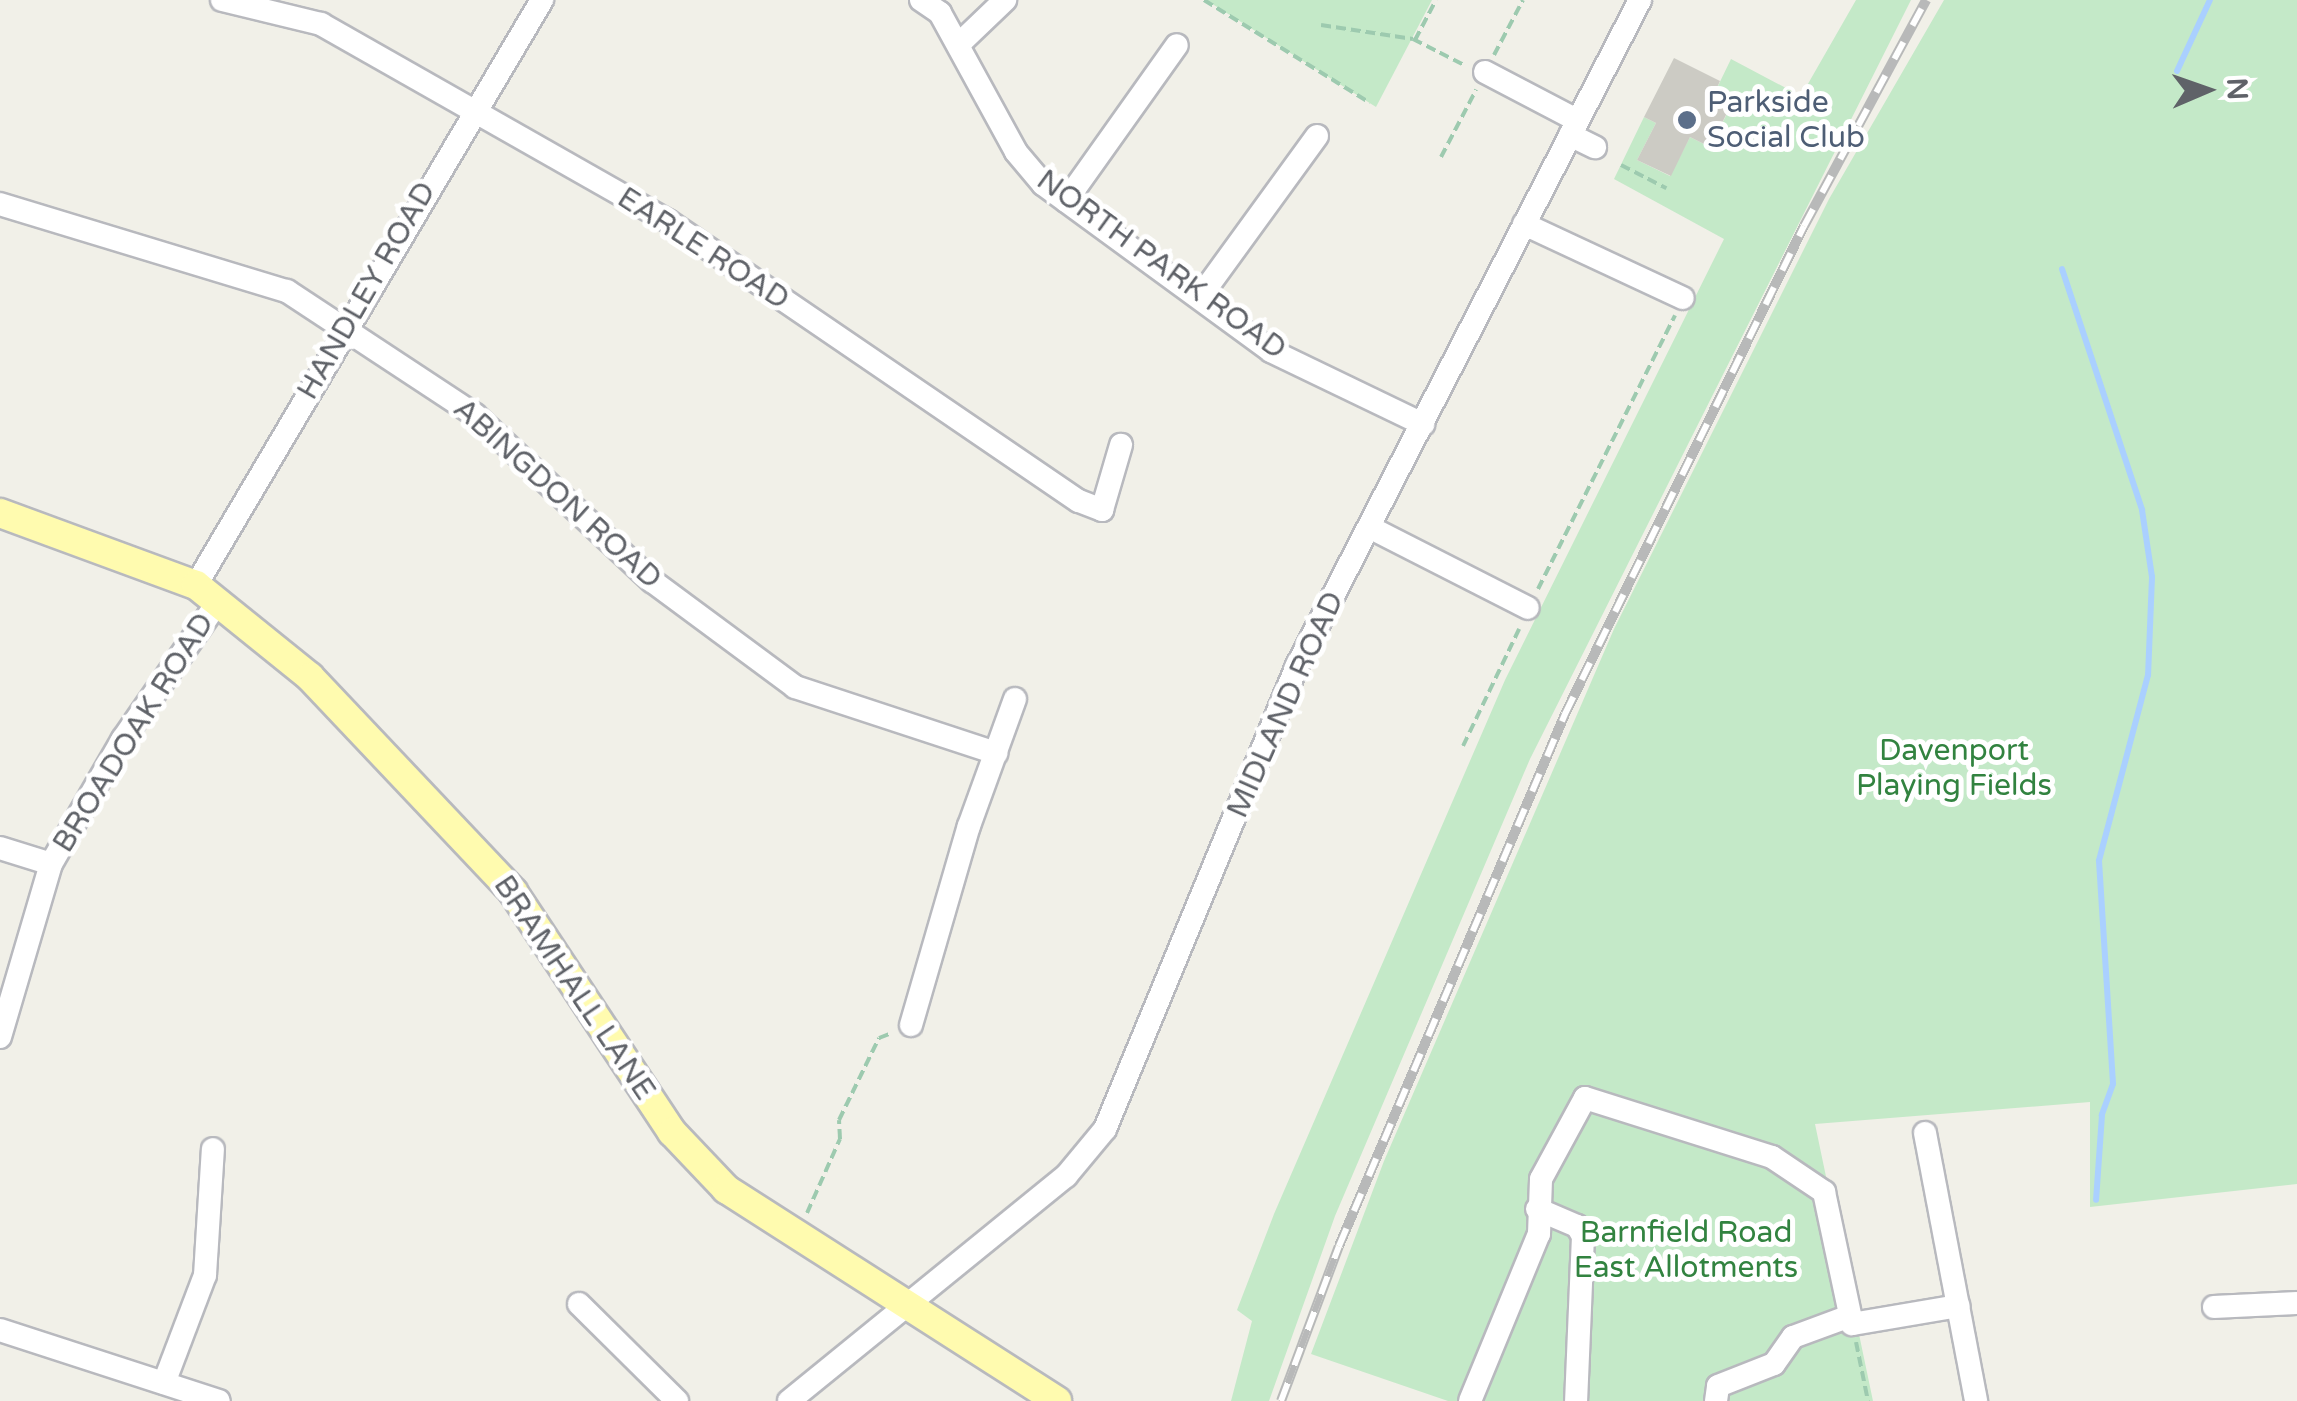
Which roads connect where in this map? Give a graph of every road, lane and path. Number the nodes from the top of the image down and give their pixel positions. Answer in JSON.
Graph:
{"nodes":[{"id":1,"x":222,"y":0,"type":"edge"},
{"id":2,"x":542,"y":0,"type":"edge"},
{"id":3,"x":921,"y":0,"type":"edge"},
{"id":4,"x":1005,"y":0,"type":"edge"},
{"id":5,"x":1204,"y":0,"type":"edge"},
{"id":6,"x":1436,"y":0,"type":"edge"},
{"id":7,"x":1640,"y":0,"type":"edge"},
{"id":8,"x":1322,"y":25,"type":"dead end"},
{"id":9,"x":1415,"y":40,"type":"junction"},
{"id":10,"x":959,"y":44,"type":"junction"},
{"id":11,"x":1177,"y":45,"type":"dead end"},
{"id":12,"x":1484,"y":74,"type":"joint"},
{"id":13,"x":1370,"y":103,"type":"dead end"},
{"id":14,"x":474,"y":110,"type":"junction"},
{"id":15,"x":1574,"y":127,"type":"junction"},
{"id":16,"x":1317,"y":136,"type":"dead end"},
{"id":17,"x":1595,"y":148,"type":"dead end"},
{"id":18,"x":1621,"y":165,"type":"dead end"},
{"id":19,"x":1666,"y":188,"type":"dead end"},
{"id":20,"x":1066,"y":201,"type":"junction"},
{"id":21,"x":0,"y":204,"type":"edge"},
{"id":22,"x":1524,"y":224,"type":"junction"},
{"id":23,"x":1200,"y":297,"type":"junction"},
{"id":24,"x":1683,"y":298,"type":"joint"},
{"id":25,"x":346,"y":328,"type":"junction"},
{"id":26,"x":1423,"y":424,"type":"junction"},
{"id":27,"x":1121,"y":445,"type":"dead end"},
{"id":28,"x":0,"y":513,"type":"edge"},
{"id":29,"x":1370,"y":528,"type":"junction"},
{"id":30,"x":207,"y":593,"type":"junction"},
{"id":31,"x":1528,"y":608,"type":"junction"},
{"id":32,"x":1014,"y":699,"type":"dead end"},
{"id":33,"x":1463,"y":746,"type":"dead end"},
{"id":34,"x":996,"y":753,"type":"junction"},
{"id":35,"x":0,"y":848,"type":"edge"},
{"id":36,"x":51,"y":864,"type":"junction"},
{"id":37,"x":910,"y":1025,"type":"joint"},
{"id":38,"x":0,"y":1037,"type":"edge"},
{"id":39,"x":1925,"y":1133,"type":"dead end"},
{"id":40,"x":213,"y":1149,"type":"dead end"},
{"id":41,"x":1538,"y":1209,"type":"junction"},
{"id":42,"x":795,"y":1238,"type":"junction"},
{"id":43,"x":2297,"y":1302,"type":"edge"},
{"id":44,"x":579,"y":1304,"type":"dead end"},
{"id":45,"x":1958,"y":1306,"type":"junction"},
{"id":46,"x":2214,"y":1307,"type":"dead end"},
{"id":47,"x":908,"y":1310,"type":"junction"},
{"id":48,"x":1852,"y":1320,"type":"junction"},
{"id":49,"x":0,"y":1330,"type":"edge"},
{"id":50,"x":169,"y":1390,"type":"edge"},
{"id":51,"x":220,"y":1401,"type":"edge"},
{"id":52,"x":677,"y":1401,"type":"edge"},
{"id":53,"x":789,"y":1401,"type":"edge"},
{"id":54,"x":1056,"y":1401,"type":"edge"},
{"id":55,"x":1470,"y":1401,"type":"edge"},
{"id":56,"x":1576,"y":1401,"type":"edge"},
{"id":57,"x":1716,"y":1401,"type":"edge"},
{"id":58,"x":1868,"y":1401,"type":"edge"},
{"id":59,"x":1976,"y":1401,"type":"edge"}],
"edges":[{"from":1,"to":14,"type":"street","name":"EARLE ROAD"},
{"from":2,"to":14,"type":"street","name":"HANDLEY ROAD"},
{"from":3,"to":10,"type":"street","name":"NORTH PARK ROAD"},
{"from":4,"to":10,"type":"street"},
{"from":5,"to":13,"type":"path"},
{"from":6,"to":9,"type":"path"},
{"from":7,"to":15,"type":"street","name":"MIDLAND ROAD"},
{"from":8,"to":9,"type":"path"},
{"from":9,"to":12,"type":"path"},
{"from":10,"to":20,"type":"street","name":"NORTH PARK ROAD"},
{"from":11,"to":20,"type":"street"},
{"from":12,"to":15,"type":"street"},
{"from":14,"to":25,"type":"street","name":"HANDLEY ROAD"},
{"from":14,"to":27,"type":"street","name":"EARLE ROAD"},
{"from":15,"to":17,"type":"street"},
{"from":15,"to":22,"type":"street","name":"MIDLAND ROAD"},
{"from":16,"to":23,"type":"street"},
{"from":18,"to":19,"type":"path"},
{"from":20,"to":23,"type":"street","name":"NORTH PARK ROAD"},
{"from":21,"to":25,"type":"street","name":"ABINGDON ROAD"},
{"from":22,"to":24,"type":"street"},
{"from":22,"to":26,"type":"street","name":"MIDLAND ROAD"},
{"from":23,"to":26,"type":"street","name":"NORTH PARK ROAD"},
{"from":24,"to":31,"type":"path"},
{"from":25,"to":30,"type":"street","name":"HANDLEY ROAD"},
{"from":25,"to":34,"type":"street","name":"ABINGDON ROAD"},
{"from":26,"to":29,"type":"street","name":"MIDLAND ROAD"},
{"from":28,"to":30,"type":"main road","name":"BRAMHALL LANE"},
{"from":29,"to":31,"type":"street"},
{"from":29,"to":47,"type":"street","name":"MIDLAND ROAD"},
{"from":30,"to":36,"type":"street","name":"BROADOAK ROAD"},
{"from":30,"to":42,"type":"main road","name":"BRAMHALL LANE"},
{"from":31,"to":33,"type":"path"},
{"from":32,"to":34,"type":"street"},
{"from":34,"to":37,"type":"street"},
{"from":35,"to":36,"type":"street"},
{"from":36,"to":38,"type":"street","name":"BROADOAK ROAD"},
{"from":37,"to":42,"type":"path"},
{"from":39,"to":45,"type":"street"},
{"from":40,"to":50,"type":"street"},
{"from":41,"to":48,"type":"street"},
{"from":41,"to":55,"type":"street"},
{"from":41,"to":56,"type":"street"},
{"from":42,"to":47,"type":"main road","name":"BRAMHALL LANE"},
{"from":43,"to":46,"type":"street"},
{"from":44,"to":52,"type":"street"},
{"from":45,"to":48,"type":"street"},
{"from":45,"to":59,"type":"street"},
{"from":47,"to":53,"type":"street","name":"MIDLAND ROAD"},
{"from":47,"to":54,"type":"main road","name":"BRAMHALL LANE"},
{"from":48,"to":57,"type":"street"},
{"from":48,"to":58,"type":"path"},
{"from":49,"to":50,"type":"street"},
{"from":50,"to":51,"type":"street"}]}
